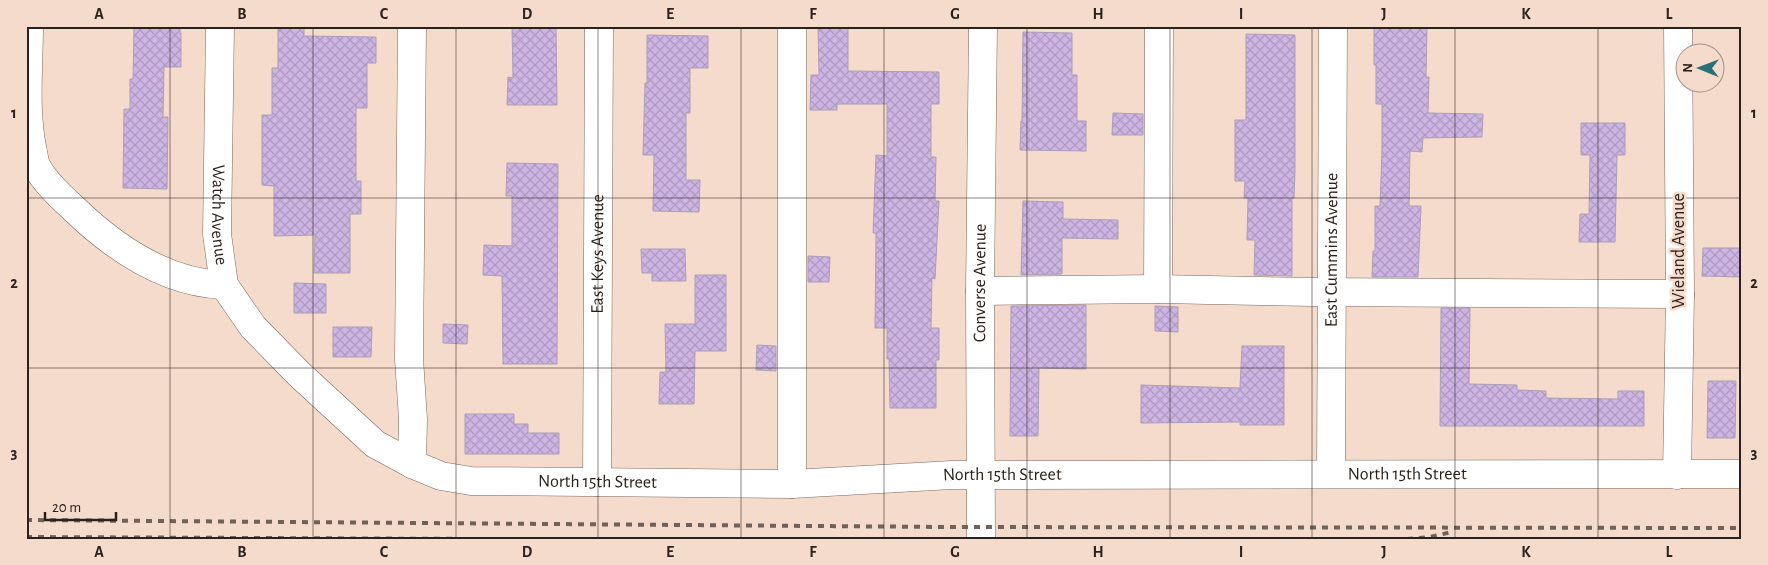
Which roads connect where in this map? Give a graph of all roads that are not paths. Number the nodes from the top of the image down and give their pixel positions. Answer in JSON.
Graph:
{"nodes":[{"id":1,"x":29,"y":26,"type":"edge"},
{"id":2,"x":220,"y":26,"type":"edge"},
{"id":3,"x":412,"y":26,"type":"edge"},
{"id":4,"x":599,"y":26,"type":"edge"},
{"id":5,"x":792,"y":26,"type":"edge"},
{"id":6,"x":983,"y":26,"type":"edge"},
{"id":7,"x":1159,"y":26,"type":"edge"},
{"id":8,"x":1333,"y":26,"type":"edge"},
{"id":9,"x":1678,"y":26,"type":"edge"},
{"id":10,"x":224,"y":285,"type":"junction"},
{"id":11,"x":1158,"y":289,"type":"junction"},
{"id":12,"x":980,"y":291,"type":"junction"},
{"id":13,"x":1331,"y":292,"type":"junction"},
{"id":14,"x":1680,"y":294,"type":"junction"},
{"id":15,"x":299,"y":374,"type":"joint"},
{"id":16,"x":412,"y":464,"type":"junction"},
{"id":17,"x":1331,"y":474,"type":"junction"},
{"id":18,"x":1742,"y":474,"type":"edge"},
{"id":19,"x":1677,"y":475,"type":"junction"},
{"id":20,"x":981,"y":476,"type":"junction"},
{"id":21,"x":597,"y":482,"type":"junction"},
{"id":22,"x":792,"y":484,"type":"junction"},
{"id":23,"x":981,"y":539,"type":"edge"}],
"edges":[{"from":1,"to":10,"type":"street"},
{"from":2,"to":10,"type":"street","name":"Watch Avenue"},
{"from":3,"to":16,"type":"street"},
{"from":4,"to":21,"type":"street","name":"East Keys Avenue"},
{"from":5,"to":22,"type":"street"},
{"from":6,"to":12,"type":"street","name":"Converse Avenue"},
{"from":7,"to":11,"type":"street"},
{"from":8,"to":13,"type":"street","name":"East Cummins Avenue"},
{"from":9,"to":14,"type":"street","name":"Wieland Avenue"},
{"from":10,"to":15,"type":"street","name":"Watch Avenue"},
{"from":11,"to":12,"type":"street"},
{"from":11,"to":13,"type":"street"},
{"from":12,"to":20,"type":"street","name":"Converse Avenue"},
{"from":13,"to":14,"type":"street"},
{"from":13,"to":17,"type":"street","name":"East Cummins Avenue"},
{"from":14,"to":19,"type":"street","name":"Wieland Avenue"},
{"from":15,"to":16,"type":"street","name":"North 15th Street"},
{"from":16,"to":21,"type":"street","name":"North 15th Street"},
{"from":17,"to":19,"type":"street","name":"North 15th Street"},
{"from":17,"to":20,"type":"street","name":"North 15th Street"},
{"from":18,"to":19,"type":"street","name":"North 15th Street"},
{"from":20,"to":22,"type":"street","name":"North 15th Street"},
{"from":20,"to":23,"type":"street","name":"Converse Avenue"},
{"from":21,"to":22,"type":"street","name":"North 15th Street"}]}
